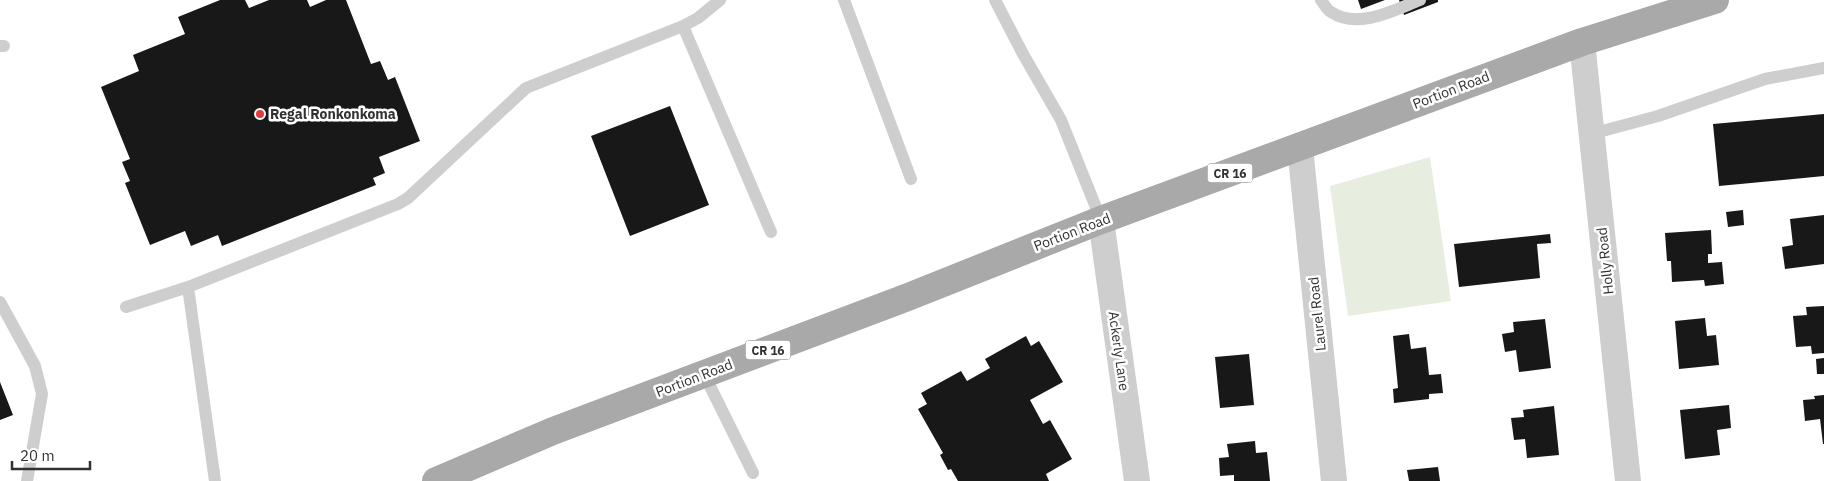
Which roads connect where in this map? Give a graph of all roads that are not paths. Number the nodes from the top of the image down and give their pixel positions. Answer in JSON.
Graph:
{"nodes":[{"id":1,"x":720,"y":0,"type":"edge"},
{"id":2,"x":844,"y":0,"type":"edge"},
{"id":3,"x":995,"y":0,"type":"edge"},
{"id":4,"x":1321,"y":0,"type":"edge"},
{"id":5,"x":1420,"y":0,"type":"edge"},
{"id":6,"x":1715,"y":0,"type":"edge"},
{"id":7,"x":683,"y":26,"type":"junction"},
{"id":8,"x":1582,"y":42,"type":"junction"},
{"id":9,"x":1824,"y":68,"type":"edge"},
{"id":10,"x":1591,"y":134,"type":"junction"},
{"id":11,"x":1300,"y":147,"type":"junction"},
{"id":12,"x":911,"y":179,"type":"dead end"},
{"id":13,"x":1101,"y":220,"type":"junction"},
{"id":14,"x":771,"y":232,"type":"dead end"},
{"id":15,"x":188,"y":287,"type":"junction"},
{"id":16,"x":0,"y":302,"type":"edge"},
{"id":17,"x":126,"y":307,"type":"dead end"},
{"id":18,"x":704,"y":374,"type":"junction"},
{"id":19,"x":754,"y":473,"type":"dead end"},
{"id":20,"x":27,"y":481,"type":"edge"},
{"id":21,"x":215,"y":481,"type":"edge"},
{"id":22,"x":436,"y":481,"type":"edge"},
{"id":23,"x":1136,"y":481,"type":"edge"},
{"id":24,"x":1334,"y":481,"type":"edge"},
{"id":25,"x":1628,"y":481,"type":"edge"}],
"edges":[{"from":1,"to":7,"type":"lane"},
{"from":2,"to":12,"type":"lane"},
{"from":3,"to":13,"type":"lane"},
{"from":4,"to":5,"type":"lane"},
{"from":6,"to":8,"type":"main road","name":"Portion Road","number":"CR 16"},
{"from":7,"to":14,"type":"lane"},
{"from":7,"to":15,"type":"lane"},
{"from":8,"to":10,"type":"street","name":"Holly Road"},
{"from":8,"to":11,"type":"main road","name":"Portion Road","number":"CR 16"},
{"from":9,"to":10,"type":"lane"},
{"from":10,"to":25,"type":"street","name":"Holly Road"},
{"from":11,"to":13,"type":"main road","name":"Portion Road","number":"CR 16"},
{"from":11,"to":24,"type":"street","name":"Laurel Road"},
{"from":13,"to":18,"type":"main road","name":"Portion Road","number":"CR 16"},
{"from":13,"to":23,"type":"street","name":"Ackerly Lane"},
{"from":15,"to":17,"type":"lane"},
{"from":15,"to":21,"type":"lane"},
{"from":16,"to":20,"type":"lane"},
{"from":18,"to":19,"type":"lane"},
{"from":18,"to":22,"type":"main road","name":"Portion Road","number":"CR 16"}]}
